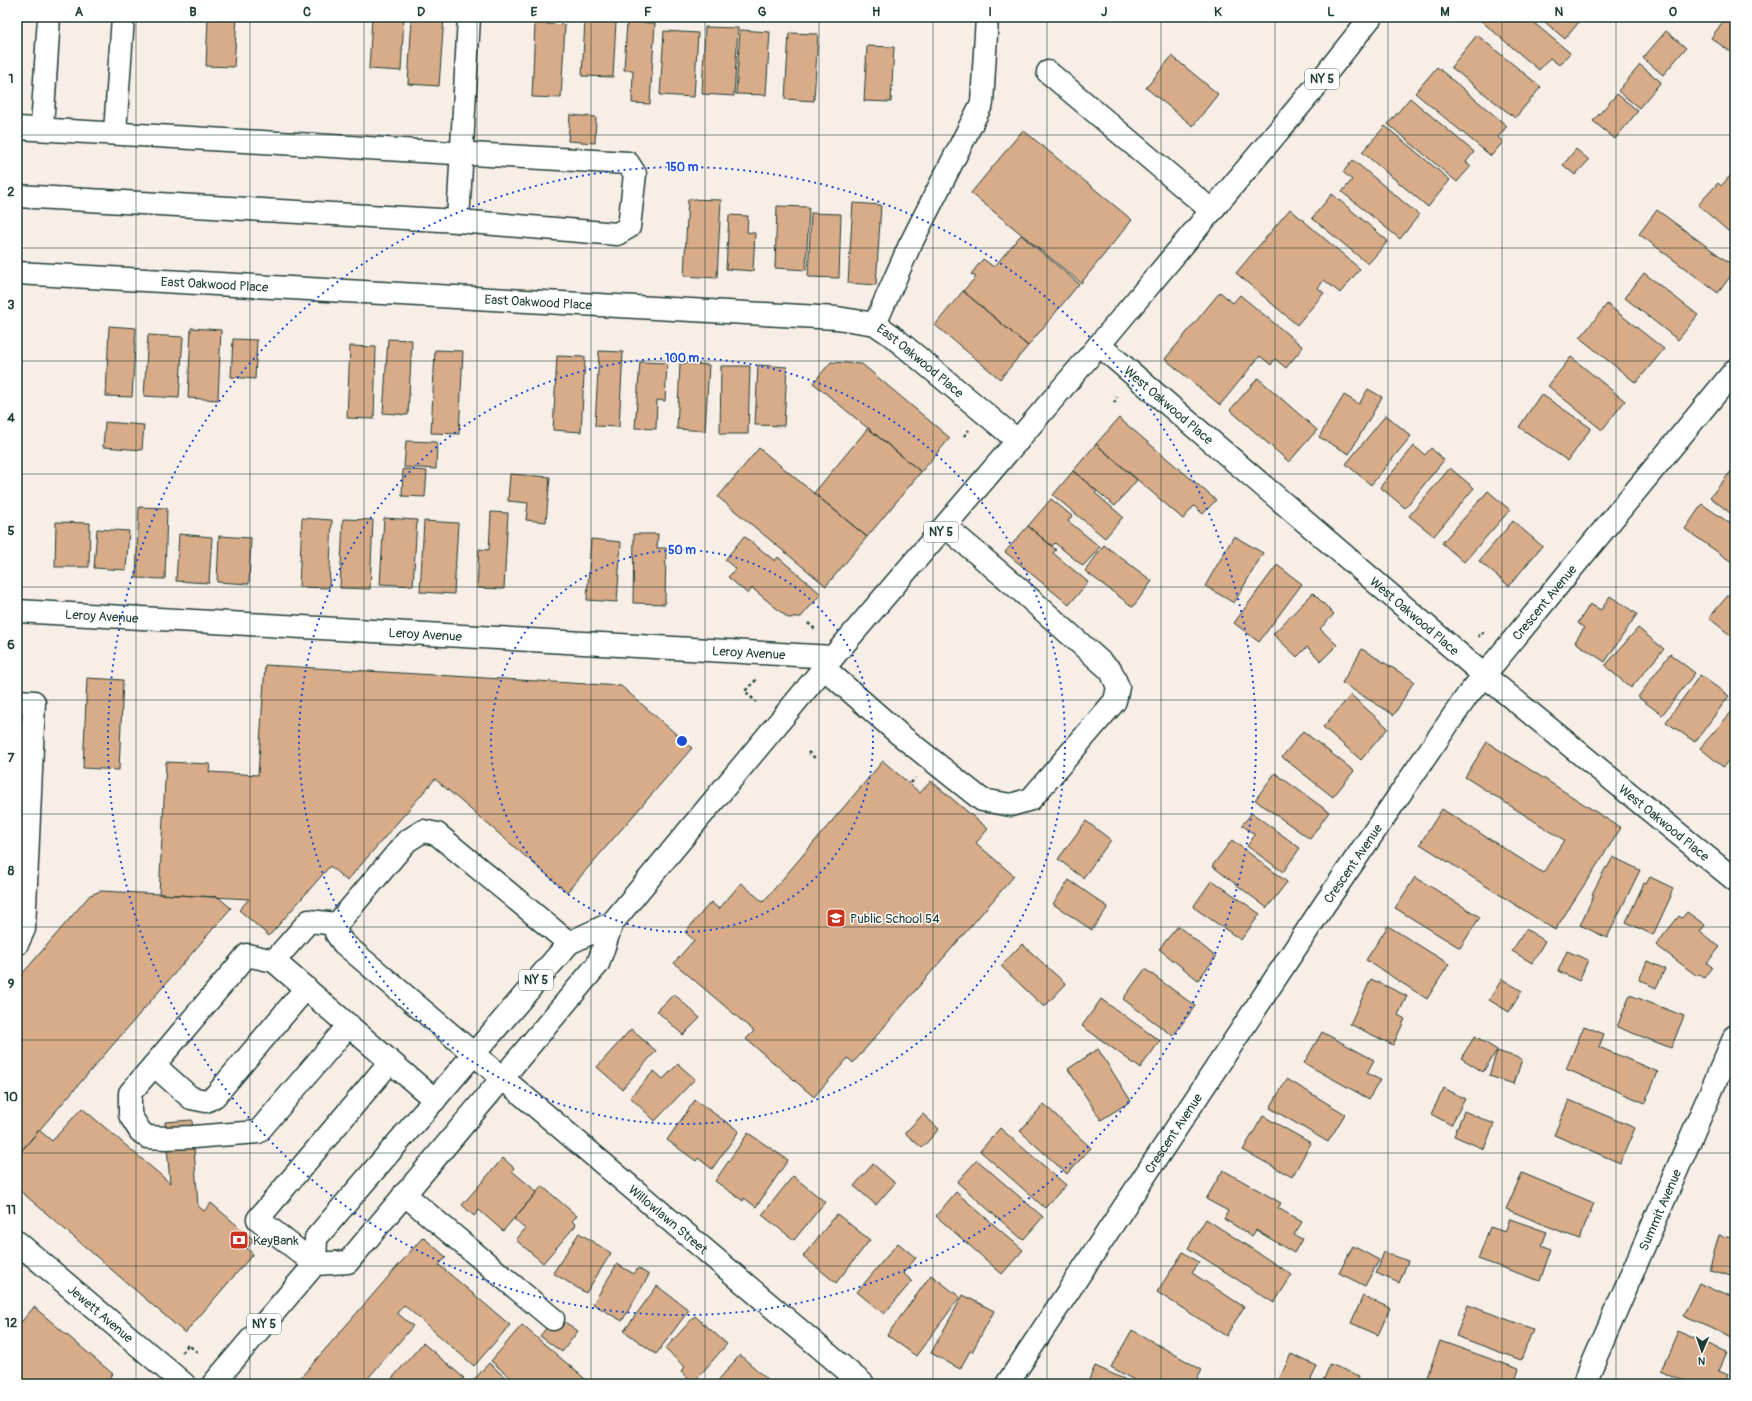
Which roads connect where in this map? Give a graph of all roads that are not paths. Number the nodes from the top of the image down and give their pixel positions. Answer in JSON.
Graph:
{"nodes":[{"id":1,"x":49,"y":17,"type":"edge"},
{"id":2,"x":123,"y":17,"type":"edge"},
{"id":3,"x":470,"y":17,"type":"edge"},
{"id":4,"x":987,"y":17,"type":"edge"},
{"id":5,"x":1371,"y":17,"type":"edge"},
{"id":6,"x":1048,"y":72,"type":"dead end"},
{"id":7,"x":17,"y":128,"type":"edge"},
{"id":8,"x":42,"y":128,"type":"junction"},
{"id":9,"x":115,"y":132,"type":"junction"},
{"id":10,"x":462,"y":154,"type":"junction"},
{"id":11,"x":17,"y":196,"type":"edge"},
{"id":12,"x":1212,"y":211,"type":"junction"},
{"id":13,"x":458,"y":221,"type":"junction"},
{"id":14,"x":17,"y":273,"type":"edge"},
{"id":15,"x":875,"y":324,"type":"junction"},
{"id":16,"x":1099,"y":345,"type":"junction"},
{"id":17,"x":1735,"y":370,"type":"edge"},
{"id":18,"x":1018,"y":441,"type":"junction"},
{"id":19,"x":946,"y":526,"type":"junction"},
{"id":20,"x":17,"y":611,"type":"edge"},
{"id":21,"x":829,"y":663,"type":"junction"},
{"id":22,"x":1485,"y":676,"type":"junction"},
{"id":23,"x":17,"y":701,"type":"edge"},
{"id":24,"x":1735,"y":880,"type":"edge"},
{"id":25,"x":337,"y":924,"type":"junction"},
{"id":26,"x":612,"y":924,"type":"junction"},
{"id":27,"x":569,"y":943,"type":"junction"},
{"id":28,"x":17,"y":944,"type":"edge"},
{"id":29,"x":274,"y":961,"type":"junction"},
{"id":30,"x":306,"y":988,"type":"junction"},
{"id":31,"x":349,"y":1025,"type":"junction"},
{"id":32,"x":1735,"y":1036,"type":"edge"},
{"id":33,"x":473,"y":1053,"type":"junction"},
{"id":34,"x":390,"y":1062,"type":"junction"},
{"id":35,"x":154,"y":1065,"type":"junction"},
{"id":36,"x":502,"y":1079,"type":"junction"},
{"id":37,"x":435,"y":1100,"type":"junction"},
{"id":38,"x":404,"y":1194,"type":"junction"},
{"id":39,"x":19,"y":1248,"type":"edge"},
{"id":40,"x":315,"y":1264,"type":"junction"},
{"id":41,"x":553,"y":1319,"type":"dead end"},
{"id":42,"x":184,"y":1384,"type":"edge"},
{"id":43,"x":212,"y":1384,"type":"edge"},
{"id":44,"x":863,"y":1384,"type":"edge"},
{"id":45,"x":1008,"y":1384,"type":"edge"},
{"id":46,"x":1584,"y":1384,"type":"edge"}],
"edges":[{"from":1,"to":8,"type":"street"},
{"from":2,"to":9,"type":"street"},
{"from":3,"to":10,"type":"street"},
{"from":4,"to":15,"type":"street"},
{"from":5,"to":12,"type":"street","number":"NY 5"},
{"from":6,"to":12,"type":"street"},
{"from":7,"to":8,"type":"street"},
{"from":8,"to":9,"type":"street"},
{"from":9,"to":10,"type":"street"},
{"from":10,"to":13,"type":"street"},
{"from":10,"to":13,"type":"street"},
{"from":11,"to":13,"type":"street"},
{"from":12,"to":16,"type":"street","number":"NY 5"},
{"from":14,"to":15,"type":"street","name":"East Oakwood Place"},
{"from":15,"to":18,"type":"street","name":"East Oakwood Place"},
{"from":16,"to":18,"type":"street","number":"NY 5"},
{"from":16,"to":22,"type":"street","name":"West Oakwood Place"},
{"from":17,"to":22,"type":"street","name":"Crescent Avenue"},
{"from":18,"to":19,"type":"street","number":"NY 5"},
{"from":19,"to":21,"type":"street","number":"NY 5"},
{"from":19,"to":21,"type":"street"},
{"from":20,"to":21,"type":"street","name":"Leroy Avenue"},
{"from":21,"to":26,"type":"street","number":"NY 5"},
{"from":22,"to":24,"type":"street","name":"West Oakwood Place"},
{"from":22,"to":45,"type":"street","name":"Crescent Avenue"},
{"from":23,"to":28,"type":"street"},
{"from":25,"to":27,"type":"street"},
{"from":25,"to":29,"type":"street"},
{"from":25,"to":33,"type":"street","name":"Willowlawn Street"},
{"from":26,"to":27,"type":"street","number":"NY 5"},
{"from":26,"to":36,"type":"street","number":"NY 5"},
{"from":27,"to":33,"type":"street","number":"NY 5"},
{"from":29,"to":30,"type":"street"},
{"from":29,"to":35,"type":"street"},
{"from":30,"to":31,"type":"street"},
{"from":30,"to":35,"type":"street"},
{"from":31,"to":34,"type":"street"},
{"from":31,"to":35,"type":"street"},
{"from":32,"to":46,"type":"street","name":"Summit Avenue"},
{"from":33,"to":36,"type":"street","name":"Willowlawn Street"},
{"from":33,"to":37,"type":"street","number":"NY 5"},
{"from":34,"to":37,"type":"street"},
{"from":34,"to":40,"type":"street"},
{"from":36,"to":38,"type":"street","number":"NY 5"},
{"from":36,"to":44,"type":"street","name":"Willowlawn Street"},
{"from":37,"to":40,"type":"street","number":"NY 5"},
{"from":38,"to":40,"type":"street","number":"NY 5"},
{"from":38,"to":41,"type":"street"},
{"from":39,"to":42,"type":"street","name":"Jewett Avenue"},
{"from":40,"to":43,"type":"street","number":"NY 5"}]}
